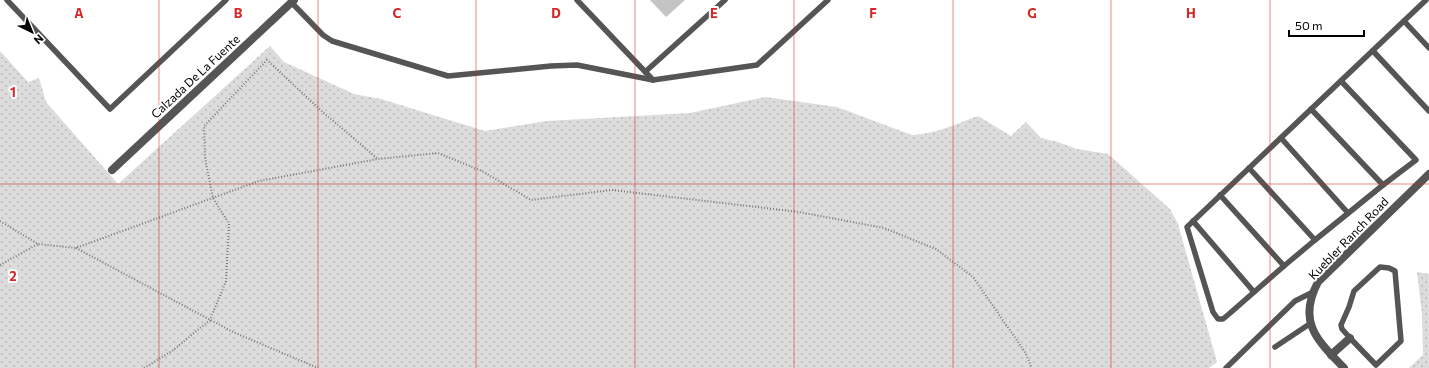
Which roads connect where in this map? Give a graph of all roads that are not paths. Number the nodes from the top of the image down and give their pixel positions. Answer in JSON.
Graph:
{"nodes":[{"id":1,"x":7,"y":0,"type":"edge"},
{"id":2,"x":226,"y":0,"type":"edge"},
{"id":3,"x":577,"y":0,"type":"edge"},
{"id":4,"x":725,"y":0,"type":"edge"},
{"id":5,"x":828,"y":0,"type":"edge"},
{"id":6,"x":1426,"y":0,"type":"edge"},
{"id":7,"x":293,"y":1,"type":"edge"},
{"id":8,"x":1404,"y":21,"type":"junction"},
{"id":9,"x":1429,"y":48,"type":"edge"},
{"id":10,"x":1373,"y":51,"type":"junction"},
{"id":11,"x":645,"y":72,"type":"junction"},
{"id":12,"x":653,"y":80,"type":"junction"},
{"id":13,"x":1341,"y":81,"type":"junction"},
{"id":14,"x":1311,"y":110,"type":"junction"},
{"id":15,"x":1429,"y":111,"type":"edge"},
{"id":16,"x":1281,"y":138,"type":"junction"},
{"id":17,"x":1249,"y":168,"type":"junction"},
{"id":18,"x":112,"y":170,"type":"dead end"},
{"id":19,"x":1429,"y":174,"type":"edge"},
{"id":20,"x":1383,"y":185,"type":"junction"},
{"id":21,"x":1220,"y":195,"type":"junction"},
{"id":22,"x":1348,"y":214,"type":"junction"},
{"id":23,"x":1193,"y":221,"type":"junction"},
{"id":24,"x":1315,"y":240,"type":"junction"},
{"id":25,"x":1284,"y":266,"type":"junction"},
{"id":26,"x":1254,"y":292,"type":"junction"},
{"id":27,"x":1313,"y":292,"type":"junction"},
{"id":28,"x":1310,"y":324,"type":"junction"},
{"id":29,"x":1350,"y":338,"type":"junction"},
{"id":30,"x":1275,"y":347,"type":"dead end"},
{"id":31,"x":1331,"y":355,"type":"junction"},
{"id":32,"x":1226,"y":368,"type":"edge"},
{"id":33,"x":1344,"y":368,"type":"edge"}],
"edges":[{"from":1,"to":2,"type":"lane"},
{"from":3,"to":11,"type":"lane"},
{"from":4,"to":11,"type":"lane"},
{"from":5,"to":12,"type":"lane"},
{"from":6,"to":8,"type":"lane"},
{"from":7,"to":12,"type":"lane"},
{"from":7,"to":18,"type":"street","name":"Calzada De La Fuente"},
{"from":8,"to":9,"type":"lane"},
{"from":8,"to":10,"type":"lane"},
{"from":10,"to":13,"type":"lane"},
{"from":10,"to":15,"type":"lane"},
{"from":11,"to":12,"type":"lane"},
{"from":13,"to":14,"type":"lane"},
{"from":13,"to":20,"type":"lane"},
{"from":14,"to":16,"type":"lane"},
{"from":14,"to":20,"type":"lane"},
{"from":16,"to":17,"type":"lane"},
{"from":16,"to":22,"type":"lane"},
{"from":17,"to":21,"type":"lane"},
{"from":17,"to":24,"type":"lane"},
{"from":19,"to":27,"type":"street","name":"Kuebler Ranch Road"},
{"from":20,"to":22,"type":"lane"},
{"from":21,"to":23,"type":"lane"},
{"from":21,"to":25,"type":"lane"},
{"from":22,"to":24,"type":"lane"},
{"from":23,"to":26,"type":"lane"},
{"from":23,"to":26,"type":"lane"},
{"from":24,"to":25,"type":"lane"},
{"from":25,"to":26,"type":"lane"},
{"from":27,"to":28,"type":"street","name":"Kuebler Ranch Road"},
{"from":27,"to":32,"type":"lane"},
{"from":28,"to":30,"type":"lane"},
{"from":28,"to":31,"type":"street","name":"Kuebler Ranch Road"},
{"from":29,"to":29,"type":"lane"},
{"from":29,"to":31,"type":"street"},
{"from":31,"to":33,"type":"street","name":"Kuebler Ranch Road"}]}
